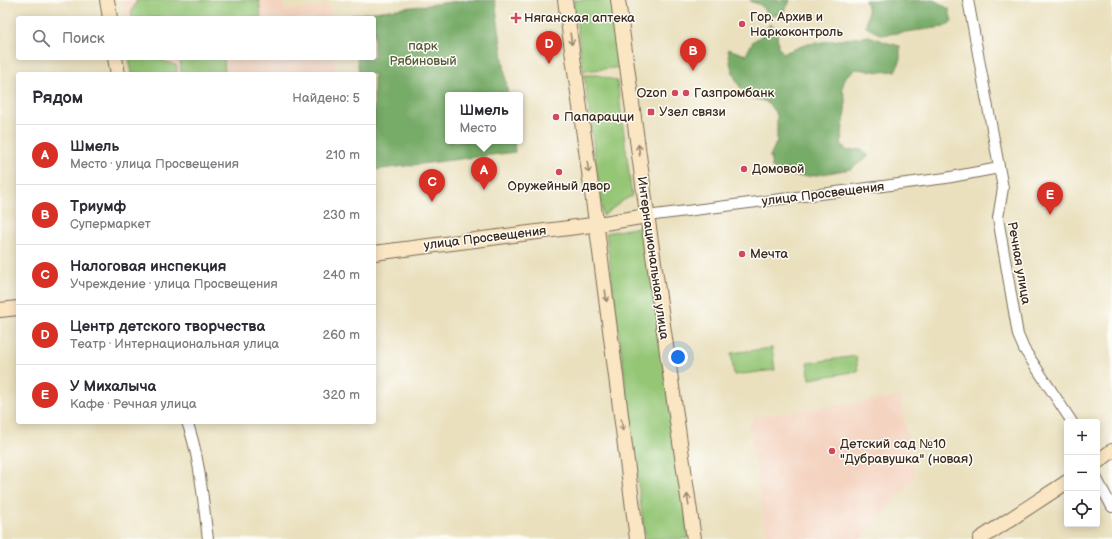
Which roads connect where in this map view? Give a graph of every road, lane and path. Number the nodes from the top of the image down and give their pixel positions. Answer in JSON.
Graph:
{"nodes":[{"id":1,"x":107,"y":0,"type":"edge"},
{"id":2,"x":565,"y":0,"type":"edge"},
{"id":3,"x":618,"y":0,"type":"edge"},
{"id":4,"x":968,"y":0,"type":"edge"},
{"id":5,"x":110,"y":16,"type":"edge"},
{"id":6,"x":115,"y":60,"type":"edge"},
{"id":7,"x":118,"y":72,"type":"edge"},
{"id":8,"x":999,"y":168,"type":"junction"},
{"id":9,"x":647,"y":216,"type":"junction"},
{"id":10,"x":596,"y":224,"type":"junction"},
{"id":11,"x":376,"y":253,"type":"edge"},
{"id":12,"x":16,"y":308,"type":"edge"},
{"id":13,"x":0,"y":310,"type":"edge"},
{"id":14,"x":1070,"y":419,"type":"edge"},
{"id":15,"x":188,"y":424,"type":"edge"},
{"id":16,"x":1112,"y":451,"type":"edge"},
{"id":17,"x":1100,"y":460,"type":"edge"},
{"id":18,"x":1064,"y":484,"type":"edge"},
{"id":19,"x":1100,"y":485,"type":"edge"},
{"id":20,"x":1112,"y":507,"type":"edge"},
{"id":21,"x":208,"y":539,"type":"edge"},
{"id":22,"x":637,"y":539,"type":"edge"},
{"id":23,"x":694,"y":539,"type":"edge"},
{"id":24,"x":980,"y":539,"type":"edge"}],
"edges":[{"from":1,"to":5,"type":"main road"},
{"from":2,"to":10,"type":"main road","one_way":true},
{"from":9,"to":3,"type":"main road","name":"Интернациональная улица","one_way":true},
{"from":4,"to":8,"type":"street","name":"Речная улица"},
{"from":6,"to":7,"type":"main road"},
{"from":8,"to":9,"type":"street","name":"улица Просвещения"},
{"from":8,"to":14,"type":"street","name":"Речная улица"},
{"from":9,"to":10,"type":"main road","name":"улица Просвещения"},
{"from":23,"to":9,"type":"main road","name":"Интернациональная улица","one_way":true},
{"from":10,"to":11,"type":"main road","name":"улица Просвещения"},
{"from":10,"to":22,"type":"main road","one_way":true},
{"from":12,"to":13,"type":"main road"},
{"from":15,"to":21,"type":"street"},
{"from":16,"to":17,"type":"main road"},
{"from":18,"to":24,"type":"main road"},
{"from":19,"to":20,"type":"street"}]}
